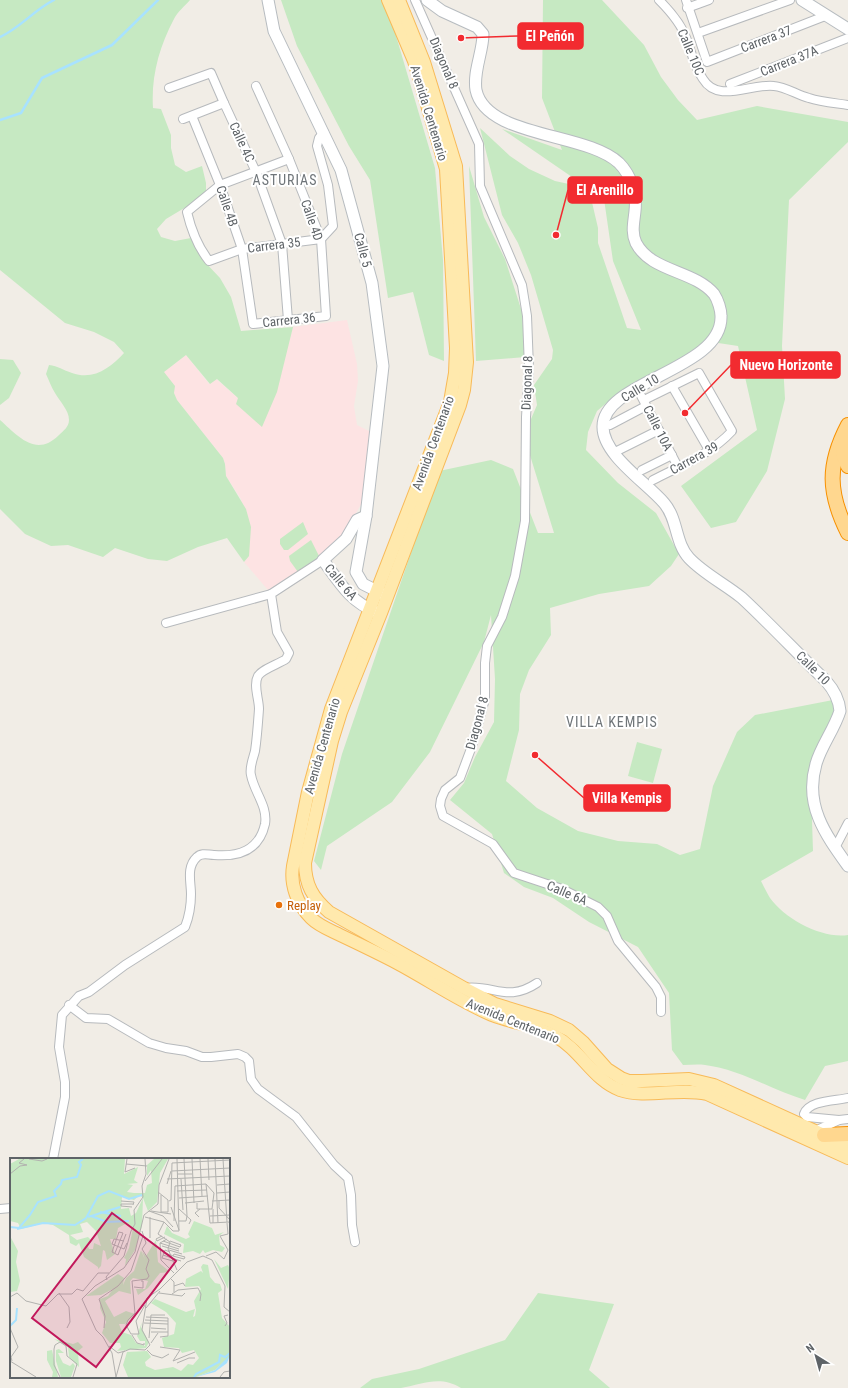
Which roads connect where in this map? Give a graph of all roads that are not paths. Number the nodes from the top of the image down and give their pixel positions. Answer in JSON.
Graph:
{"nodes":[{"id":1,"x":268,"y":0,"type":"edge"},
{"id":2,"x":388,"y":0,"type":"edge"},
{"id":3,"x":399,"y":0,"type":"edge"},
{"id":4,"x":416,"y":0,"type":"edge"},
{"id":5,"x":427,"y":0,"type":"edge"},
{"id":6,"x":659,"y":0,"type":"edge"},
{"id":7,"x":709,"y":0,"type":"edge"},
{"id":8,"x":790,"y":0,"type":"edge"},
{"id":9,"x":802,"y":0,"type":"edge"},
{"id":10,"x":686,"y":4,"type":"edge"},
{"id":11,"x":825,"y":16,"type":"junction"},
{"id":12,"x":848,"y":29,"type":"edge"},
{"id":13,"x":698,"y":33,"type":"junction"},
{"id":14,"x":848,"y":38,"type":"edge"},
{"id":15,"x":730,"y":84,"type":"dead end"},
{"id":16,"x":256,"y":86,"type":"dead end"},
{"id":17,"x":169,"y":88,"type":"dead end"},
{"id":18,"x":224,"y":104,"type":"junction"},
{"id":19,"x":848,"y":105,"type":"edge"},
{"id":20,"x":192,"y":116,"type":"junction"},
{"id":21,"x":184,"y":119,"type":"dead end"},
{"id":22,"x":324,"y":132,"type":"junction"},
{"id":23,"x":289,"y":159,"type":"junction"},
{"id":24,"x":256,"y":172,"type":"junction"},
{"id":25,"x":220,"y":186,"type":"junction"},
{"id":26,"x":321,"y":239,"type":"junction"},
{"id":27,"x":282,"y":244,"type":"junction"},
{"id":28,"x":242,"y":249,"type":"junction"},
{"id":29,"x":326,"y":316,"type":"joint"},
{"id":30,"x":288,"y":320,"type":"junction"},
{"id":31,"x":253,"y":324,"type":"joint"},
{"id":32,"x":672,"y":386,"type":"junction"},
{"id":33,"x":637,"y":388,"type":"junction"},
{"id":34,"x":645,"y":403,"type":"junction"},
{"id":35,"x":610,"y":424,"type":"dead end"},
{"id":36,"x":848,"y":425,"type":"edge"},
{"id":37,"x":848,"y":428,"type":"edge"},
{"id":38,"x":659,"y":430,"type":"junction"},
{"id":39,"x":709,"y":450,"type":"junction"},
{"id":40,"x":615,"y":452,"type":"dead end"},
{"id":41,"x":672,"y":455,"type":"junction"},
{"id":42,"x":848,"y":466,"type":"edge"},
{"id":43,"x":678,"y":467,"type":"junction"},
{"id":44,"x":642,"y":470,"type":"dead end"},
{"id":45,"x":653,"y":480,"type":"dead end"},
{"id":46,"x":366,"y":516,"type":"junction"},
{"id":47,"x":848,"y":533,"type":"edge"},
{"id":48,"x":323,"y":560,"type":"junction"},
{"id":49,"x":270,"y":594,"type":"junction"},
{"id":50,"x":382,"y":594,"type":"junction"},
{"id":51,"x":375,"y":611,"type":"junction"},
{"id":52,"x":166,"y":624,"type":"dead end"},
{"id":53,"x":352,"y":669,"type":"junction"},
{"id":54,"x":460,"y":778,"type":"joint"},
{"id":55,"x":848,"y":823,"type":"edge"},
{"id":56,"x":835,"y":848,"type":"junction"},
{"id":57,"x":848,"y":866,"type":"edge"},
{"id":58,"x":537,"y":983,"type":"dead end"},
{"id":59,"x":464,"y":988,"type":"junction"},
{"id":60,"x":69,"y":1005,"type":"junction"},
{"id":61,"x":661,"y":1012,"type":"dead end"},
{"id":62,"x":848,"y":1098,"type":"edge"},
{"id":63,"x":848,"y":1119,"type":"edge"},
{"id":64,"x":839,"y":1120,"type":"junction"},
{"id":65,"x":819,"y":1133,"type":"junction"},
{"id":66,"x":848,"y":1134,"type":"edge"},
{"id":67,"x":848,"y":1146,"type":"edge"},
{"id":68,"x":53,"y":1158,"type":"edge"},
{"id":69,"x":848,"y":1158,"type":"edge"},
{"id":70,"x":10,"y":1208,"type":"edge"},
{"id":71,"x":0,"y":1209,"type":"edge"},
{"id":72,"x":356,"y":1242,"type":"dead end"}],
"edges":[{"from":1,"to":22,"type":"street","name":"Calle 5"},
{"from":2,"to":50,"type":"main road","name":"Avenida Centenario"},
{"from":3,"to":50,"type":"main road","name":"Avenida Centenario"},
{"from":4,"to":54,"type":"street","name":"Diagonal 8"},
{"from":5,"to":33,"type":"street","name":"Calle 10"},
{"from":6,"to":19,"type":"street","name":"Calle 10C"},
{"from":7,"to":10,"type":"street"},
{"from":8,"to":13,"type":"street"},
{"from":9,"to":11,"type":"street"},
{"from":10,"to":13,"type":"street"},
{"from":11,"to":12,"type":"street"},
{"from":11,"to":13,"type":"street","name":"Carrera 37"},
{"from":14,"to":15,"type":"street","name":"Carrera 37A"},
{"from":16,"to":23,"type":"street","name":"Calle 4D"},
{"from":17,"to":18,"type":"street","name":"Calle 4C"},
{"from":18,"to":20,"type":"street"},
{"from":18,"to":24,"type":"street","name":"Calle 4C"},
{"from":20,"to":21,"type":"street"},
{"from":20,"to":25,"type":"street","name":"Calle 4B"},
{"from":22,"to":26,"type":"street"},
{"from":22,"to":46,"type":"street","name":"Calle 5"},
{"from":23,"to":24,"type":"street"},
{"from":23,"to":26,"type":"street","name":"Calle 4D"},
{"from":24,"to":25,"type":"street"},
{"from":24,"to":27,"type":"street","name":"Calle 4C"},
{"from":25,"to":28,"type":"street","name":"Calle 4B"},
{"from":25,"to":28,"type":"street","name":"Carrera 35"},
{"from":26,"to":27,"type":"street","name":"Carrera 35"},
{"from":26,"to":29,"type":"street","name":"Calle 4D"},
{"from":27,"to":28,"type":"street","name":"Carrera 35"},
{"from":27,"to":30,"type":"street","name":"Calle 4C"},
{"from":28,"to":31,"type":"street","name":"Calle 4B"},
{"from":29,"to":30,"type":"street","name":"Carrera 36"},
{"from":30,"to":31,"type":"street","name":"Carrera 36"},
{"from":32,"to":34,"type":"street"},
{"from":32,"to":39,"type":"street"},
{"from":32,"to":39,"type":"street","name":"Carrera 39"},
{"from":33,"to":34,"type":"street","name":"Calle 10A"},
{"from":33,"to":56,"type":"street","name":"Calle 10"},
{"from":34,"to":35,"type":"street"},
{"from":34,"to":38,"type":"street","name":"Calle 10A"},
{"from":36,"to":47,"type":"highway"},
{"from":37,"to":42,"type":"highway"},
{"from":38,"to":40,"type":"street"},
{"from":38,"to":41,"type":"street","name":"Calle 10A"},
{"from":39,"to":43,"type":"street","name":"Carrera 39"},
{"from":41,"to":43,"type":"street","name":"Calle 10A"},
{"from":41,"to":44,"type":"street"},
{"from":43,"to":45,"type":"street","name":"Carrera 39"},
{"from":46,"to":48,"type":"street"},
{"from":46,"to":50,"type":"street","name":"Calle 5"},
{"from":48,"to":49,"type":"street"},
{"from":48,"to":51,"type":"street","name":"Calle 6A"},
{"from":49,"to":52,"type":"street"},
{"from":49,"to":60,"type":"street"},
{"from":50,"to":51,"type":"main road","name":"Avenida Centenario"},
{"from":51,"to":53,"type":"main road","name":"Avenida Centenario"},
{"from":53,"to":59,"type":"main road","name":"Avenida Centenario"},
{"from":53,"to":69,"type":"main road","name":"Avenida Centenario"},
{"from":54,"to":61,"type":"street","name":"Calle 6A"},
{"from":55,"to":56,"type":"street"},
{"from":56,"to":57,"type":"street","name":"Calle 10"},
{"from":58,"to":59,"type":"street"},
{"from":59,"to":65,"type":"main road","name":"Avenida Centenario"},
{"from":60,"to":68,"type":"street"},
{"from":60,"to":72,"type":"street"},
{"from":62,"to":64,"type":"street"},
{"from":63,"to":64,"type":"street"},
{"from":64,"to":65,"type":"street"},
{"from":65,"to":66,"type":"highway"},
{"from":65,"to":67,"type":"main road","name":"Avenida Centenario"},
{"from":70,"to":71,"type":"street"}]}
